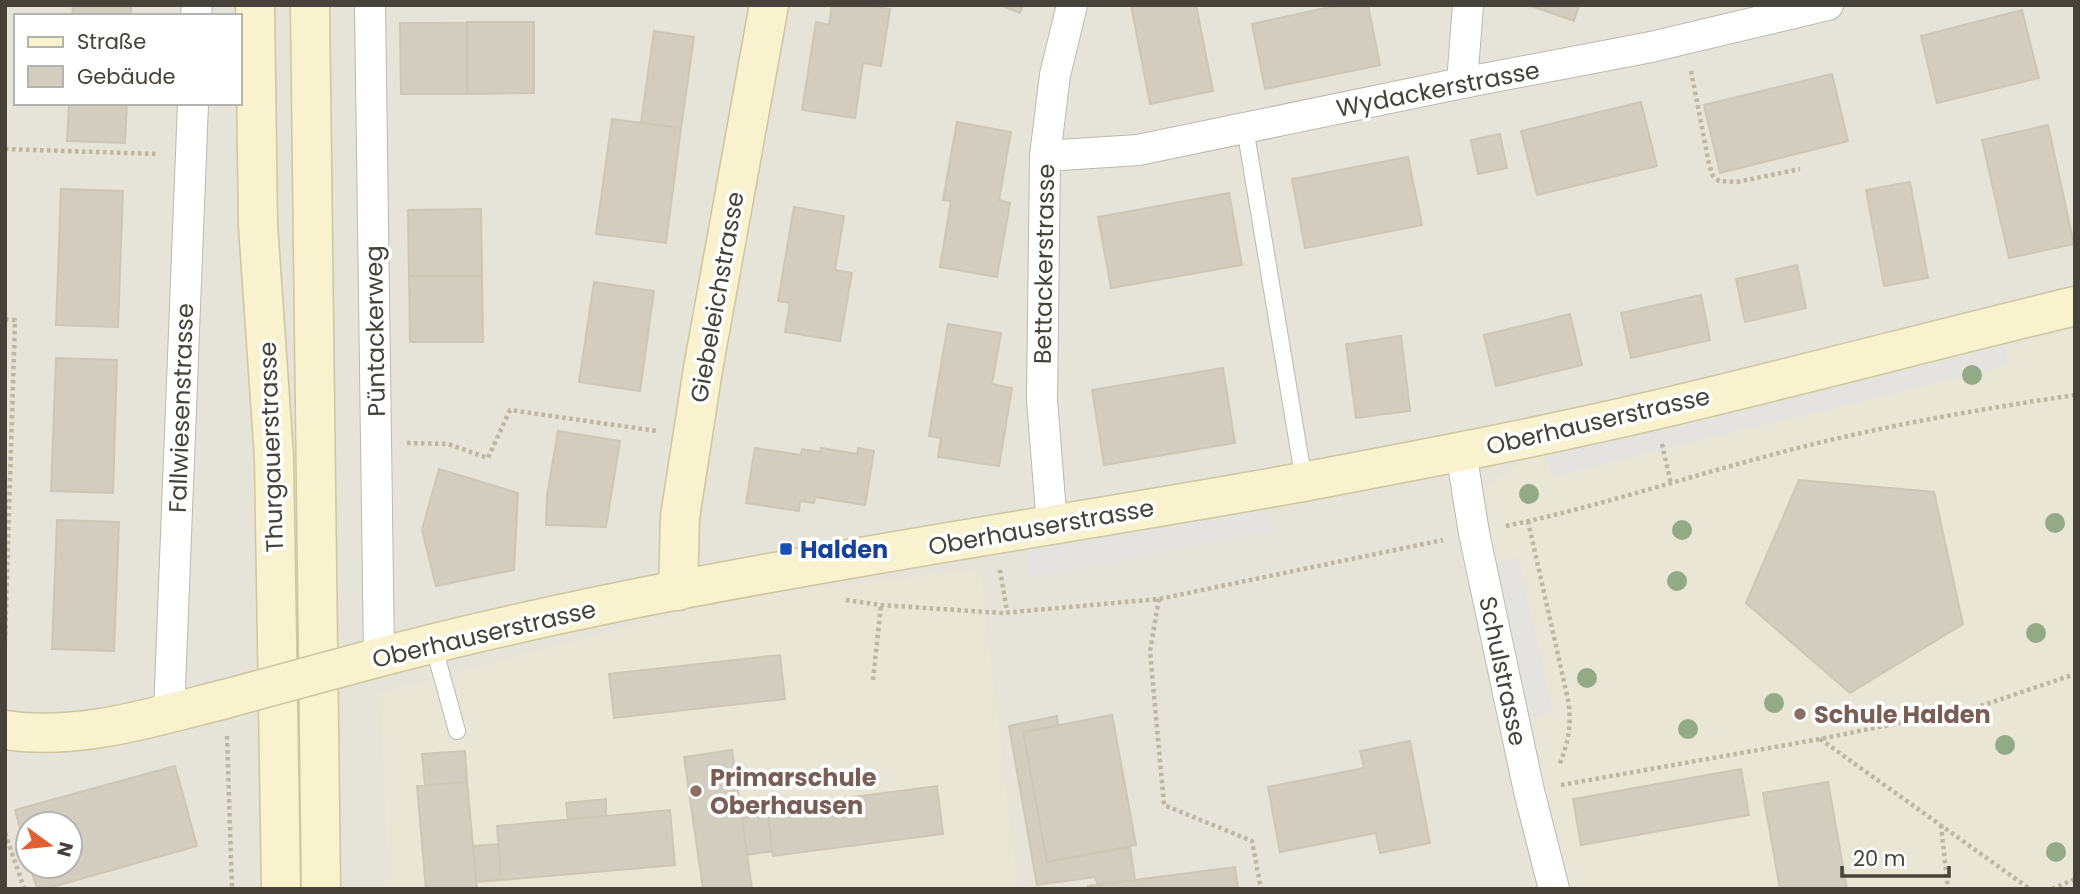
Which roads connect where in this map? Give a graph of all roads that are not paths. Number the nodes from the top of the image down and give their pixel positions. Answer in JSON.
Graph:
{"nodes":[{"id":1,"x":255,"y":5,"type":"edge"},
{"id":2,"x":310,"y":5,"type":"edge"},
{"id":3,"x":370,"y":5,"type":"edge"},
{"id":4,"x":769,"y":5,"type":"edge"},
{"id":5,"x":1072,"y":5,"type":"edge"},
{"id":6,"x":1468,"y":5,"type":"edge"},
{"id":7,"x":1828,"y":5,"type":"edge"},
{"id":8,"x":1462,"y":83,"type":"junction"},
{"id":9,"x":193,"y":105,"type":"edge"},
{"id":10,"x":1245,"y":128,"type":"junction"},
{"id":11,"x":1045,"y":156,"type":"junction"},
{"id":12,"x":2075,"y":306,"type":"edge"},
{"id":13,"x":1461,"y":452,"type":"junction"},
{"id":14,"x":1304,"y":481,"type":"junction"},
{"id":15,"x":1052,"y":525,"type":"junction"},
{"id":16,"x":678,"y":591,"type":"junction"},
{"id":17,"x":433,"y":644,"type":"junction"},
{"id":18,"x":367,"y":661,"type":"junction"},
{"id":19,"x":169,"y":713,"type":"junction"},
{"id":20,"x":5,"y":730,"type":"edge"},
{"id":21,"x":457,"y":731,"type":"dead end"},
{"id":22,"x":281,"y":889,"type":"edge"},
{"id":23,"x":321,"y":889,"type":"edge"},
{"id":24,"x":1554,"y":889,"type":"edge"}],
"edges":[{"from":1,"to":22,"type":"street","name":"Thurgauerstrasse"},
{"from":2,"to":23,"type":"street","name":"Thurgauerstrasse"},
{"from":3,"to":18,"type":"street","name":"Püntackerweg"},
{"from":4,"to":16,"type":"street","name":"Giebeleichstrasse"},
{"from":5,"to":11,"type":"street","name":"Bettackerstrasse"},
{"from":6,"to":8,"type":"street"},
{"from":7,"to":8,"type":"street","name":"Wydackerstrasse"},
{"from":8,"to":10,"type":"street","name":"Wydackerstrasse"},
{"from":9,"to":19,"type":"street","name":"Fallwiesenstrasse"},
{"from":10,"to":11,"type":"street","name":"Wydackerstrasse"},
{"from":10,"to":14,"type":"lane"},
{"from":11,"to":15,"type":"street","name":"Bettackerstrasse"},
{"from":12,"to":13,"type":"street","name":"Oberhauserstrasse"},
{"from":13,"to":14,"type":"street","name":"Oberhauserstrasse"},
{"from":13,"to":24,"type":"street","name":"Schulstrasse"},
{"from":14,"to":15,"type":"street","name":"Oberhauserstrasse"},
{"from":15,"to":16,"type":"street","name":"Oberhauserstrasse"},
{"from":16,"to":17,"type":"street","name":"Oberhauserstrasse"},
{"from":17,"to":18,"type":"street","name":"Oberhauserstrasse"},
{"from":17,"to":21,"type":"lane"},
{"from":18,"to":19,"type":"street","name":"Oberhauserstrasse","bridge":true},
{"from":19,"to":20,"type":"street","name":"Oberhauserstrasse"}]}
